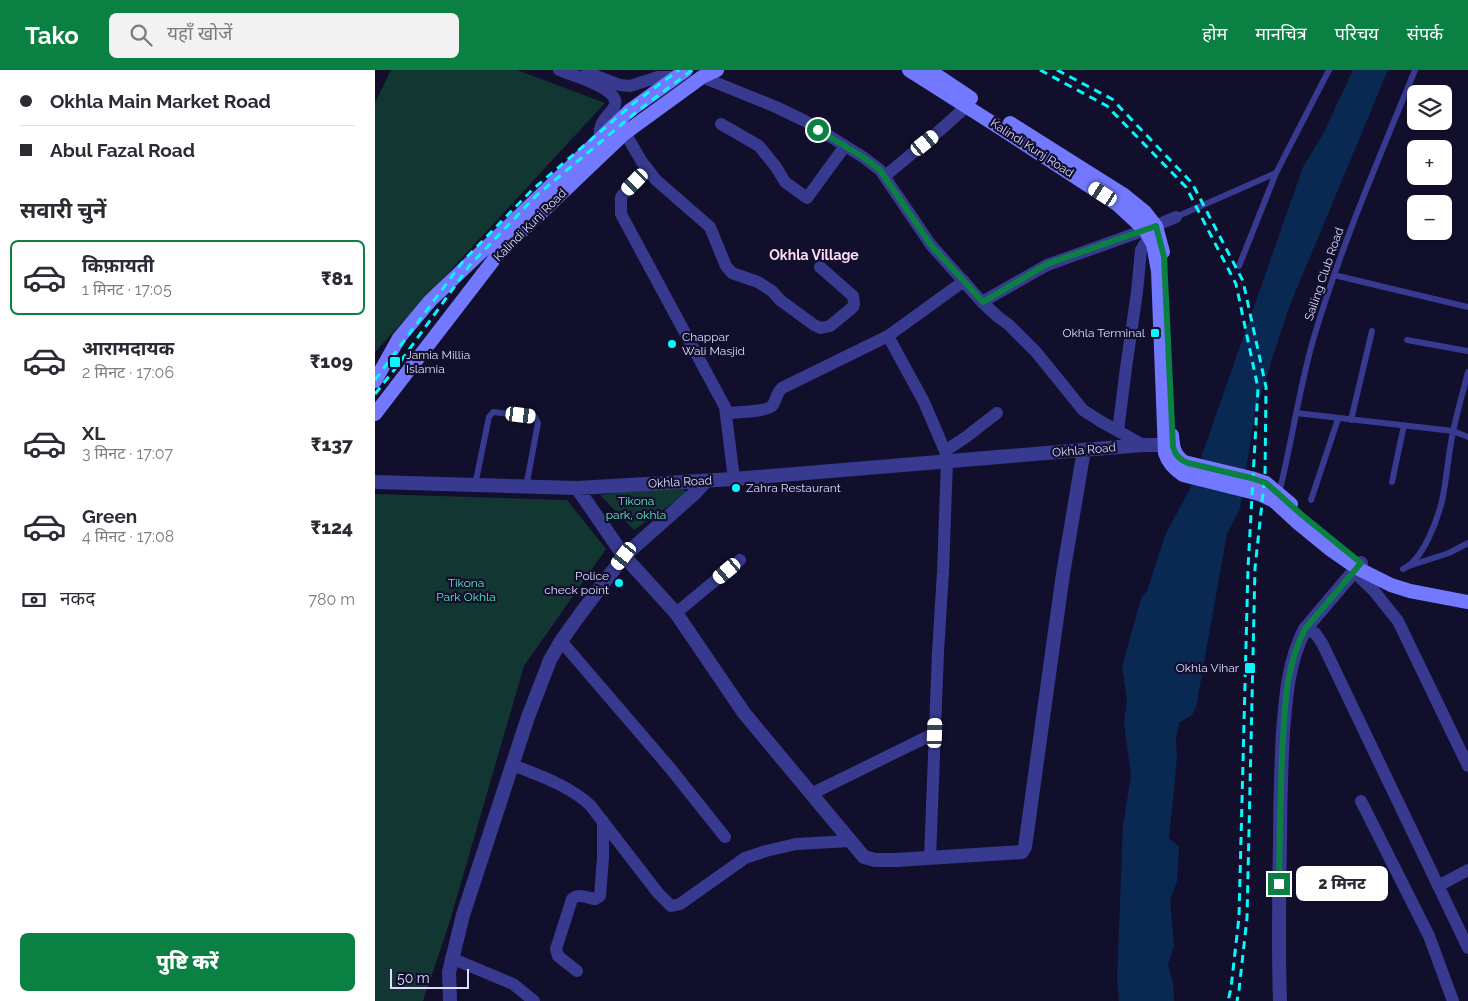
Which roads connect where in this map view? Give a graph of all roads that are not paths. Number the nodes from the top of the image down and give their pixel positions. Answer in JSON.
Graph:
{"nodes":[{"id":1,"x":559,"y":70,"type":"edge"},
{"id":2,"x":717,"y":70,"type":"edge"},
{"id":3,"x":909,"y":70,"type":"edge"},
{"id":4,"x":929,"y":70,"type":"edge"},
{"id":5,"x":1329,"y":70,"type":"edge"},
{"id":6,"x":1415,"y":70,"type":"edge"},
{"id":7,"x":583,"y":71,"type":"edge"},
{"id":8,"x":681,"y":74,"type":"edge"},
{"id":9,"x":702,"y":77,"type":"junction"},
{"id":10,"x":967,"y":106,"type":"junction"},
{"id":11,"x":721,"y":124,"type":"dead end"},
{"id":12,"x":621,"y":127,"type":"junction"},
{"id":13,"x":600,"y":138,"type":"junction"},
{"id":14,"x":845,"y":146,"type":"junction"},
{"id":15,"x":647,"y":170,"type":"junction"},
{"id":16,"x":1277,"y":173,"type":"junction"},
{"id":17,"x":885,"y":176,"type":"junction"},
{"id":18,"x":1176,"y":217,"type":"joint"},
{"id":19,"x":1150,"y":231,"type":"junction"},
{"id":20,"x":1239,"y":266,"type":"dead end"},
{"id":21,"x":820,"y":267,"type":"dead end"},
{"id":22,"x":1334,"y":275,"type":"junction"},
{"id":23,"x":964,"y":281,"type":"junction"},
{"id":24,"x":983,"y":302,"type":"junction"},
{"id":25,"x":1468,"y":307,"type":"edge"},
{"id":26,"x":1372,"y":331,"type":"dead end"},
{"id":27,"x":888,"y":336,"type":"junction"},
{"id":28,"x":1407,"y":340,"type":"dead end"},
{"id":29,"x":1468,"y":350,"type":"edge"},
{"id":30,"x":1468,"y":372,"type":"edge"},
{"id":31,"x":375,"y":381,"type":"edge"},
{"id":32,"x":727,"y":413,"type":"junction"},
{"id":33,"x":997,"y":413,"type":"dead end"},
{"id":34,"x":1296,"y":413,"type":"junction"},
{"id":35,"x":375,"y":414,"type":"edge"},
{"id":36,"x":1338,"y":419,"type":"junction"},
{"id":37,"x":1351,"y":420,"type":"junction"},
{"id":38,"x":1404,"y":425,"type":"junction"},
{"id":39,"x":1118,"y":431,"type":"junction"},
{"id":40,"x":1453,"y":431,"type":"junction"},
{"id":41,"x":1468,"y":436,"type":"edge"},
{"id":42,"x":1143,"y":445,"type":"junction"},
{"id":43,"x":1165,"y":445,"type":"junction"},
{"id":44,"x":1084,"y":450,"type":"junction"},
{"id":45,"x":946,"y":456,"type":"junction"},
{"id":46,"x":1185,"y":469,"type":"junction"},
{"id":47,"x":734,"y":480,"type":"junction"},
{"id":48,"x":706,"y":481,"type":"junction"},
{"id":49,"x":375,"y":482,"type":"edge"},
{"id":50,"x":1392,"y":482,"type":"dead end"},
{"id":51,"x":1249,"y":484,"type":"junction"},
{"id":52,"x":475,"y":485,"type":"junction"},
{"id":53,"x":526,"y":487,"type":"junction"},
{"id":54,"x":577,"y":488,"type":"junction"},
{"id":55,"x":1279,"y":493,"type":"junction"},
{"id":56,"x":1311,"y":500,"type":"dead end"},
{"id":57,"x":1314,"y":530,"type":"junction"},
{"id":58,"x":1468,"y":543,"type":"edge"},
{"id":59,"x":624,"y":556,"type":"junction"},
{"id":60,"x":740,"y":560,"type":"dead end"},
{"id":61,"x":1357,"y":568,"type":"junction"},
{"id":62,"x":1468,"y":594,"type":"edge"},
{"id":63,"x":1468,"y":602,"type":"edge"},
{"id":64,"x":676,"y":614,"type":"junction"},
{"id":65,"x":1305,"y":629,"type":"junction"},
{"id":66,"x":561,"y":641,"type":"junction"},
{"id":67,"x":935,"y":733,"type":"junction"},
{"id":68,"x":513,"y":765,"type":"junction"},
{"id":69,"x":1468,"y":766,"type":"edge"},
{"id":70,"x":811,"y":794,"type":"junction"},
{"id":71,"x":1361,"y":801,"type":"dead end"},
{"id":72,"x":603,"y":821,"type":"junction"},
{"id":73,"x":725,"y":837,"type":"dead end"},
{"id":74,"x":850,"y":841,"type":"junction"},
{"id":75,"x":930,"y":858,"type":"junction"},
{"id":76,"x":1468,"y":870,"type":"edge"},
{"id":77,"x":1438,"y":886,"type":"junction"},
{"id":78,"x":1468,"y":948,"type":"edge"},
{"id":79,"x":451,"y":958,"type":"junction"},
{"id":80,"x":577,"y":971,"type":"dead end"},
{"id":81,"x":449,"y":1001,"type":"edge"},
{"id":82,"x":534,"y":1001,"type":"edge"},
{"id":83,"x":1280,"y":1001,"type":"edge"},
{"id":84,"x":1453,"y":1001,"type":"edge"}],
"edges":[{"from":1,"to":13,"type":"street"},
{"from":2,"to":9,"type":"main road","name":"Kalindi Kunj Road"},
{"from":3,"to":10,"type":"main road","name":"Kalindi Kunj Road"},
{"from":4,"to":19,"type":"main road","name":"Kalindi Kunj Road"},
{"from":5,"to":16,"type":"lane"},
{"from":6,"to":22,"type":"lane","name":"Sailing Club Road"},
{"from":7,"to":8,"type":"street"},
{"from":8,"to":12,"type":"main road","name":"Kalindi Kunj Road"},
{"from":9,"to":12,"type":"main road","name":"Kalindi Kunj Road"},
{"from":9,"to":14,"type":"street"},
{"from":10,"to":17,"type":"street"},
{"from":10,"to":19,"type":"main road","name":"Kalindi Kunj Road"},
{"from":11,"to":14,"type":"street"},
{"from":12,"to":13,"type":"main road","name":"Kalindi Kunj Road"},
{"from":12,"to":15,"type":"street"},
{"from":12,"to":35,"type":"main road","name":"Kalindi Kunj Road"},
{"from":13,"to":31,"type":"main road","name":"Kalindi Kunj Road"},
{"from":14,"to":17,"type":"street"},
{"from":15,"to":21,"type":"street"},
{"from":15,"to":32,"type":"street"},
{"from":16,"to":18,"type":"lane"},
{"from":16,"to":20,"type":"lane"},
{"from":17,"to":23,"type":"street"},
{"from":18,"to":19,"type":"street"},
{"from":19,"to":24,"type":"street"},
{"from":19,"to":39,"type":"street"},
{"from":19,"to":43,"type":"main road","name":"Kalindi Kunj Road"},
{"from":19,"to":46,"type":"main road","name":"Kalindi Kunj Road"},
{"from":22,"to":25,"type":"lane"},
{"from":22,"to":34,"type":"lane","name":"Sailing Club Road"},
{"from":23,"to":24,"type":"street"},
{"from":23,"to":27,"type":"street"},
{"from":24,"to":39,"type":"street"},
{"from":26,"to":37,"type":"lane"},
{"from":27,"to":32,"type":"street"},
{"from":27,"to":45,"type":"street"},
{"from":28,"to":29,"type":"lane"},
{"from":30,"to":40,"type":"lane"},
{"from":32,"to":47,"type":"street"},
{"from":33,"to":45,"type":"street"},
{"from":34,"to":36,"type":"lane"},
{"from":34,"to":55,"type":"lane","name":"Sailing Club Road"},
{"from":36,"to":37,"type":"lane"},
{"from":36,"to":56,"type":"lane"},
{"from":37,"to":38,"type":"lane"},
{"from":38,"to":40,"type":"lane"},
{"from":38,"to":50,"type":"lane"},
{"from":39,"to":42,"type":"street"},
{"from":40,"to":41,"type":"lane"},
{"from":40,"to":58,"type":"lane"},
{"from":42,"to":43,"type":"street","name":"Okhla Road"},
{"from":42,"to":44,"type":"street","name":"Okhla Road"},
{"from":43,"to":46,"type":"main road","name":"Kalindi Kunj Road"},
{"from":44,"to":45,"type":"street","name":"Okhla Road"},
{"from":44,"to":75,"type":"street"},
{"from":45,"to":47,"type":"street","name":"Okhla Road"},
{"from":45,"to":67,"type":"street"},
{"from":46,"to":51,"type":"main road"},
{"from":47,"to":48,"type":"street","name":"Okhla Road"},
{"from":48,"to":54,"type":"street","name":"Okhla Road"},
{"from":48,"to":59,"type":"street"},
{"from":49,"to":52,"type":"street","name":"Okhla Road"},
{"from":51,"to":55,"type":"main road"},
{"from":51,"to":57,"type":"main road"},
{"from":52,"to":53,"type":"street","name":"Okhla Road"},
{"from":52,"to":53,"type":"lane"},
{"from":53,"to":54,"type":"street","name":"Okhla Road"},
{"from":54,"to":59,"type":"street"},
{"from":55,"to":57,"type":"main road"},
{"from":57,"to":61,"type":"main road"},
{"from":59,"to":64,"type":"street"},
{"from":59,"to":66,"type":"street"},
{"from":60,"to":64,"type":"street"},
{"from":61,"to":62,"type":"main road"},
{"from":61,"to":63,"type":"main road"},
{"from":61,"to":65,"type":"street"},
{"from":61,"to":69,"type":"street"},
{"from":64,"to":70,"type":"street"},
{"from":65,"to":77,"type":"street"},
{"from":65,"to":83,"type":"street"},
{"from":66,"to":68,"type":"street"},
{"from":66,"to":73,"type":"street"},
{"from":67,"to":70,"type":"street"},
{"from":67,"to":75,"type":"street"},
{"from":68,"to":72,"type":"street"},
{"from":68,"to":79,"type":"street"},
{"from":70,"to":74,"type":"street"},
{"from":71,"to":84,"type":"street"},
{"from":72,"to":74,"type":"street"},
{"from":72,"to":80,"type":"street"},
{"from":74,"to":75,"type":"street"},
{"from":76,"to":77,"type":"street"},
{"from":77,"to":78,"type":"street"},
{"from":79,"to":81,"type":"street"},
{"from":79,"to":82,"type":"street"}]}
